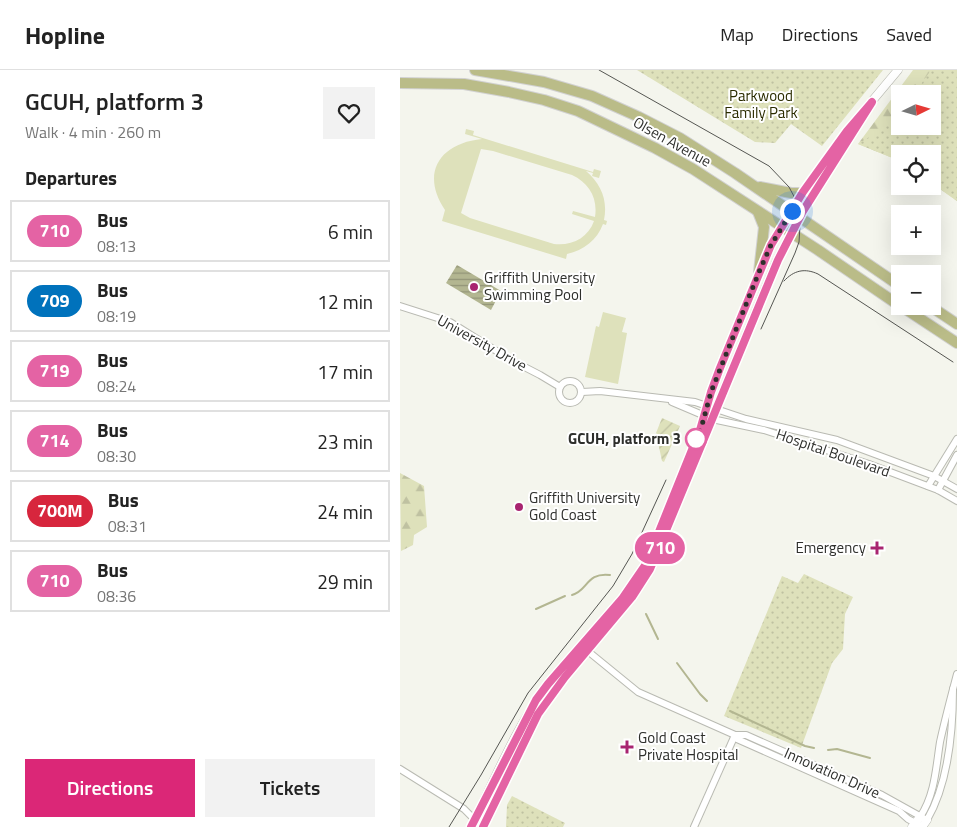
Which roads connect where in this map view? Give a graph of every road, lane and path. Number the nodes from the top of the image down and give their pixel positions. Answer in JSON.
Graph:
{"nodes":[{"id":1,"x":475,"y":70,"type":"edge"},
{"id":2,"x":898,"y":70,"type":"edge"},
{"id":3,"x":400,"y":83,"type":"edge"},
{"id":4,"x":872,"y":102,"type":"junction"},
{"id":5,"x":756,"y":187,"type":"junction"},
{"id":6,"x":803,"y":192,"type":"junction"},
{"id":7,"x":758,"y":212,"type":"junction"},
{"id":8,"x":796,"y":214,"type":"junction"},
{"id":9,"x":782,"y":227,"type":"junction"},
{"id":10,"x":792,"y":233,"type":"junction"},
{"id":11,"x":759,"y":272,"type":"junction"},
{"id":12,"x":891,"y":280,"type":"edge"},
{"id":13,"x":891,"y":300,"type":"edge"},
{"id":14,"x":400,"y":306,"type":"edge"},
{"id":15,"x":941,"y":313,"type":"edge"},
{"id":16,"x":914,"y":315,"type":"edge"},
{"id":17,"x":957,"y":324,"type":"edge"},
{"id":18,"x":957,"y":344,"type":"edge"},
{"id":19,"x":560,"y":387,"type":"junction"},
{"id":20,"x":582,"y":392,"type":"junction"},
{"id":21,"x":661,"y":399,"type":"junction"},
{"id":22,"x":707,"y":406,"type":"junction"},
{"id":23,"x":716,"y":409,"type":"junction"},
{"id":24,"x":708,"y":417,"type":"junction"},
{"id":25,"x":837,"y":440,"type":"junction"},
{"id":26,"x":957,"y":440,"type":"edge"},
{"id":27,"x":845,"y":443,"type":"junction"},
{"id":28,"x":833,"y":452,"type":"junction"},
{"id":29,"x":841,"y":455,"type":"junction"},
{"id":30,"x":957,"y":455,"type":"edge"},
{"id":31,"x":934,"y":476,"type":"junction"},
{"id":32,"x":943,"y":481,"type":"junction"},
{"id":33,"x":928,"y":486,"type":"junction"},
{"id":34,"x":957,"y":489,"type":"edge"},
{"id":35,"x":938,"y":490,"type":"junction"},
{"id":36,"x":957,"y":501,"type":"edge"},
{"id":37,"x":584,"y":648,"type":"junction"},
{"id":38,"x":957,"y":674,"type":"edge"},
{"id":39,"x":955,"y":689,"type":"edge"},
{"id":40,"x":735,"y":735,"type":"junction"},
{"id":41,"x":400,"y":770,"type":"edge"},
{"id":42,"x":473,"y":823,"type":"edge"},
{"id":43,"x":920,"y":823,"type":"edge"},
{"id":44,"x":483,"y":827,"type":"edge"},
{"id":45,"x":694,"y":827,"type":"edge"}],
"edges":[{"from":1,"to":5,"type":"main road","name":"Olsen Avenue"},
{"from":2,"to":4,"type":"street"},
{"from":3,"to":7,"type":"main road","name":"Olsen Avenue"},
{"from":4,"to":6,"type":"street"},
{"from":4,"to":8,"type":"street"},
{"from":5,"to":6,"type":"main road"},
{"from":5,"to":8,"type":"main road","name":"Olsen Avenue"},
{"from":6,"to":8,"type":"street"},
{"from":7,"to":9,"type":"main road","name":"Olsen Avenue"},
{"from":7,"to":11,"type":"main road"},
{"from":8,"to":9,"type":"street"},
{"from":8,"to":10,"type":"street"},
{"from":8,"to":12,"type":"main road","name":"Olsen Avenue"},
{"from":9,"to":10,"type":"main road","name":"Olsen Avenue"},
{"from":9,"to":11,"type":"street"},
{"from":10,"to":13,"type":"main road","name":"Olsen Avenue"},
{"from":10,"to":23,"type":"street"},
{"from":11,"to":22,"type":"street"},
{"from":14,"to":19,"type":"street","name":"University Drive"},
{"from":15,"to":17,"type":"main road"},
{"from":16,"to":18,"type":"main road","name":"Olsen Avenue"},
{"from":19,"to":20,"type":"street"},
{"from":19,"to":20,"type":"street"},
{"from":20,"to":21,"type":"street"},
{"from":21,"to":22,"type":"street"},
{"from":21,"to":24,"type":"street"},
{"from":22,"to":23,"type":"street","name":"Hospital Boulevard"},
{"from":22,"to":24,"type":"street"},
{"from":23,"to":24,"type":"street"},
{"from":23,"to":25,"type":"street","name":"Hospital Boulevard"},
{"from":24,"to":28,"type":"street","name":"Hospital Boulevard"},
{"from":24,"to":37,"type":"street"},
{"from":25,"to":27,"type":"street","name":"Hospital Boulevard"},
{"from":25,"to":28,"type":"street"},
{"from":26,"to":31,"type":"street"},
{"from":27,"to":29,"type":"street"},
{"from":27,"to":31,"type":"street","name":"Hospital Boulevard"},
{"from":28,"to":29,"type":"street","name":"Hospital Boulevard"},
{"from":29,"to":33,"type":"street","name":"Hospital Boulevard"},
{"from":30,"to":32,"type":"street"},
{"from":31,"to":32,"type":"street","name":"Hospital Boulevard"},
{"from":31,"to":33,"type":"street"},
{"from":32,"to":34,"type":"street","name":"Hospital Boulevard"},
{"from":32,"to":35,"type":"street"},
{"from":33,"to":35,"type":"street","name":"Hospital Boulevard"},
{"from":35,"to":36,"type":"street","name":"Hospital Boulevard"},
{"from":37,"to":40,"type":"street","name":"Innovation Drive"},
{"from":37,"to":42,"type":"street"},
{"from":37,"to":44,"type":"street"},
{"from":38,"to":39,"type":"street"},
{"from":39,"to":43,"type":"street"},
{"from":40,"to":43,"type":"street","name":"Innovation Drive"},
{"from":40,"to":45,"type":"street"},
{"from":41,"to":42,"type":"street"},
{"from":42,"to":44,"type":"street"}]}
